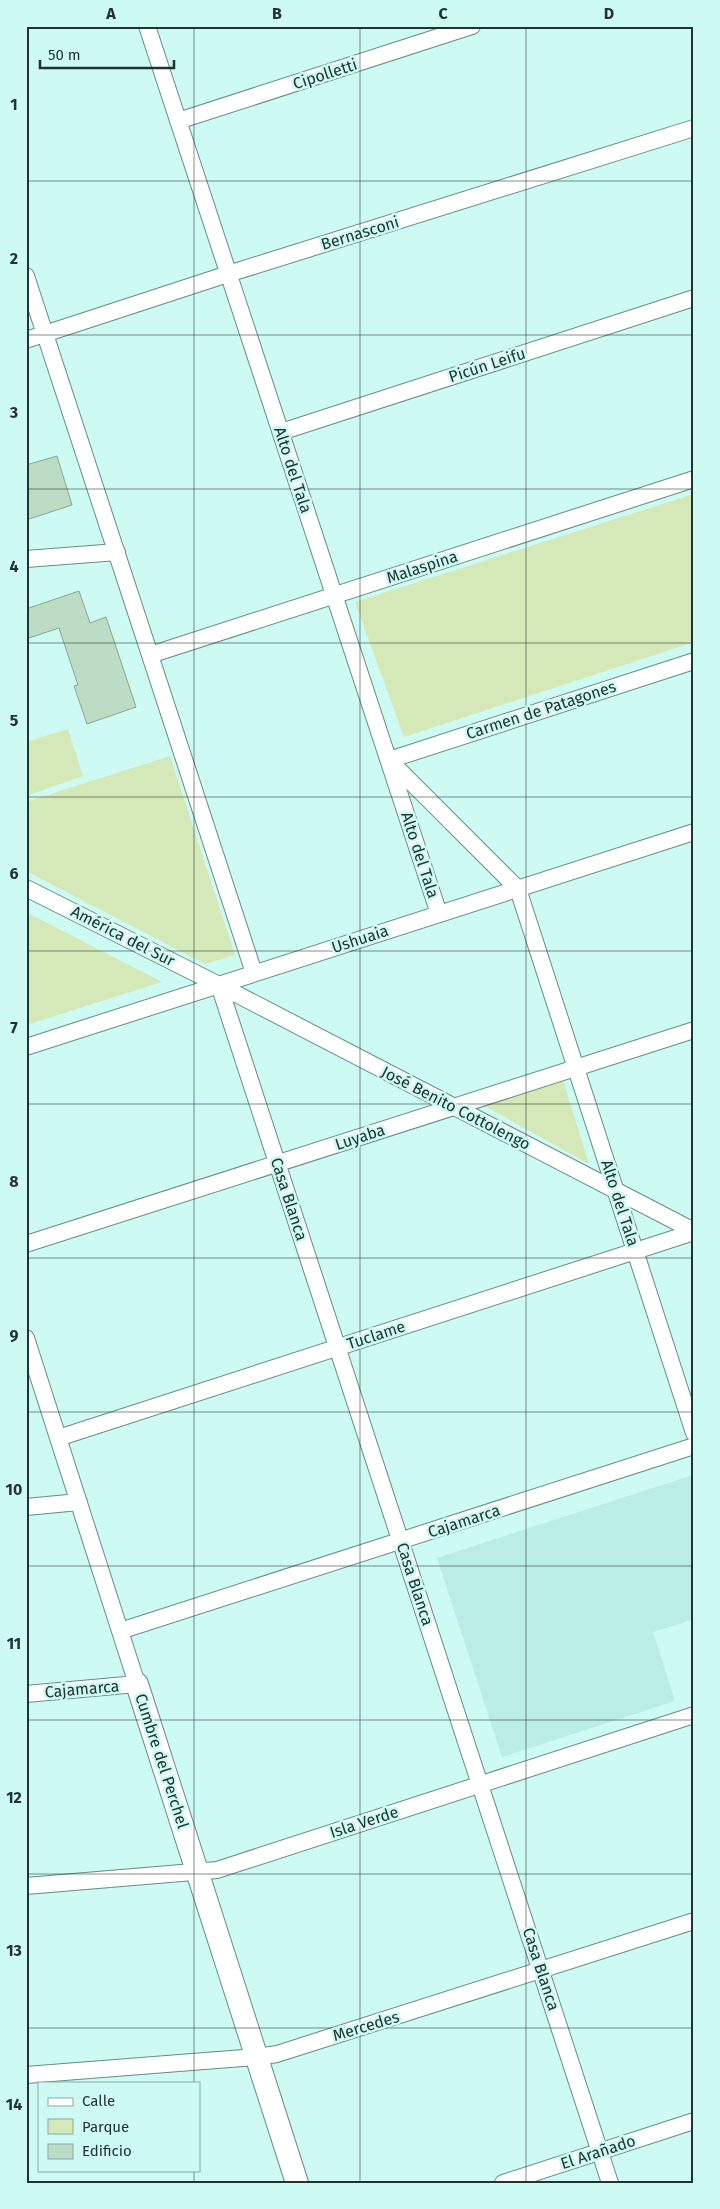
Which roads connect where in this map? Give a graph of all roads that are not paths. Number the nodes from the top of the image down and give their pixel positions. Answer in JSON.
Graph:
{"nodes":[{"id":1,"x":147,"y":26,"type":"edge"},
{"id":2,"x":472,"y":26,"type":"edge"},
{"id":3,"x":178,"y":121,"type":"junction"},
{"id":4,"x":694,"y":128,"type":"edge"},
{"id":5,"x":228,"y":274,"type":"junction"},
{"id":6,"x":26,"y":276,"type":"edge"},
{"id":7,"x":694,"y":298,"type":"edge"},
{"id":8,"x":45,"y":334,"type":"junction"},
{"id":9,"x":26,"y":340,"type":"edge"},
{"id":10,"x":280,"y":432,"type":"junction"},
{"id":11,"x":694,"y":479,"type":"edge"},
{"id":12,"x":117,"y":552,"type":"junction"},
{"id":13,"x":26,"y":559,"type":"edge"},
{"id":14,"x":334,"y":596,"type":"junction"},
{"id":15,"x":150,"y":655,"type":"junction"},
{"id":16,"x":694,"y":661,"type":"edge"},
{"id":17,"x":389,"y":760,"type":"junction"},
{"id":18,"x":694,"y":832,"type":"edge"},
{"id":19,"x":26,"y":888,"type":"edge"},
{"id":20,"x":518,"y":889,"type":"junction"},
{"id":21,"x":440,"y":914,"type":"junction"},
{"id":22,"x":254,"y":973,"type":"junction"},
{"id":23,"x":219,"y":985,"type":"junction"},
{"id":24,"x":694,"y":1030,"type":"edge"},
{"id":25,"x":26,"y":1047,"type":"edge"},
{"id":26,"x":576,"y":1068,"type":"junction"},
{"id":27,"x":453,"y":1106,"type":"junction"},
{"id":28,"x":277,"y":1164,"type":"junction"},
{"id":29,"x":615,"y":1190,"type":"junction"},
{"id":30,"x":694,"y":1232,"type":"edge"},
{"id":31,"x":26,"y":1244,"type":"edge"},
{"id":32,"x":635,"y":1252,"type":"junction"},
{"id":33,"x":26,"y":1338,"type":"edge"},
{"id":34,"x":338,"y":1348,"type":"junction"},
{"id":35,"x":694,"y":1433,"type":"edge"},
{"id":36,"x":58,"y":1438,"type":"junction"},
{"id":37,"x":694,"y":1446,"type":"edge"},
{"id":38,"x":79,"y":1502,"type":"junction"},
{"id":39,"x":26,"y":1507,"type":"edge"},
{"id":40,"x":401,"y":1541,"type":"junction"},
{"id":41,"x":120,"y":1632,"type":"junction"},
{"id":42,"x":137,"y":1684,"type":"junction"},
{"id":43,"x":26,"y":1694,"type":"edge"},
{"id":44,"x":694,"y":1715,"type":"edge"},
{"id":45,"x":481,"y":1784,"type":"junction"},
{"id":46,"x":197,"y":1872,"type":"junction"},
{"id":47,"x":26,"y":1886,"type":"edge"},
{"id":48,"x":694,"y":1921,"type":"edge"},
{"id":49,"x":542,"y":1971,"type":"junction"},
{"id":50,"x":257,"y":2057,"type":"junction"},
{"id":51,"x":26,"y":2075,"type":"edge"},
{"id":52,"x":694,"y":2121,"type":"edge"},
{"id":53,"x":600,"y":2151,"type":"junction"},
{"id":54,"x":297,"y":2183,"type":"edge"},
{"id":55,"x":503,"y":2183,"type":"edge"},
{"id":56,"x":610,"y":2183,"type":"edge"}],
"edges":[{"from":1,"to":3,"type":"street","name":"Alto del Tala"},
{"from":2,"to":3,"type":"street","name":"Cipolletti"},
{"from":3,"to":5,"type":"street","name":"Alto del Tala"},
{"from":4,"to":5,"type":"street","name":"Bernasconi"},
{"from":5,"to":8,"type":"street","name":"Bernasconi"},
{"from":5,"to":10,"type":"street","name":"Alto del Tala"},
{"from":6,"to":8,"type":"street"},
{"from":7,"to":10,"type":"street","name":"Picún Leifu"},
{"from":8,"to":9,"type":"street","name":"Bernasconi"},
{"from":8,"to":12,"type":"street"},
{"from":10,"to":14,"type":"street","name":"Alto del Tala"},
{"from":11,"to":14,"type":"street","name":"Malaspina"},
{"from":12,"to":13,"type":"street"},
{"from":12,"to":15,"type":"street"},
{"from":14,"to":15,"type":"street","name":"Malaspina"},
{"from":14,"to":17,"type":"street","name":"Alto del Tala"},
{"from":15,"to":22,"type":"street"},
{"from":16,"to":17,"type":"street","name":"Carmen de Patagones"},
{"from":17,"to":20,"type":"street"},
{"from":17,"to":21,"type":"street","name":"Alto del Tala"},
{"from":18,"to":20,"type":"street","name":"Ushuaia"},
{"from":19,"to":23,"type":"street","name":"América del Sur"},
{"from":20,"to":21,"type":"street","name":"Ushuaia"},
{"from":20,"to":26,"type":"street","name":"Alto del Tala"},
{"from":21,"to":22,"type":"street","name":"Ushuaia"},
{"from":22,"to":23,"type":"street","name":"Ushuaia"},
{"from":23,"to":25,"type":"street","name":"Ushuaia"},
{"from":23,"to":27,"type":"street","name":"José Benito Cottolengo"},
{"from":23,"to":28,"type":"street","name":"Casa Blanca"},
{"from":24,"to":26,"type":"street","name":"Luyaba"},
{"from":26,"to":27,"type":"street","name":"Luyaba"},
{"from":26,"to":29,"type":"street","name":"Alto del Tala"},
{"from":27,"to":28,"type":"street","name":"Luyaba"},
{"from":27,"to":29,"type":"street","name":"José Benito Cottolengo"},
{"from":28,"to":31,"type":"street","name":"Luyaba"},
{"from":28,"to":34,"type":"street","name":"Casa Blanca"},
{"from":29,"to":30,"type":"street","name":"José Benito Cottolengo"},
{"from":29,"to":32,"type":"street","name":"Alto del Tala"},
{"from":30,"to":32,"type":"street","name":"Tuclame"},
{"from":32,"to":34,"type":"street","name":"Tuclame"},
{"from":32,"to":35,"type":"street","name":"Alto del Tala"},
{"from":33,"to":36,"type":"street","name":"Cumbre del Perchel"},
{"from":34,"to":36,"type":"street","name":"Tuclame"},
{"from":34,"to":40,"type":"street","name":"Casa Blanca"},
{"from":36,"to":38,"type":"street","name":"Cumbre del Perchel"},
{"from":37,"to":40,"type":"street","name":"Cajamarca"},
{"from":38,"to":39,"type":"street"},
{"from":38,"to":41,"type":"street","name":"Cumbre del Perchel"},
{"from":40,"to":41,"type":"street","name":"Cajamarca"},
{"from":40,"to":45,"type":"street","name":"Casa Blanca"},
{"from":41,"to":42,"type":"street","name":"Cumbre del Perchel"},
{"from":42,"to":43,"type":"street","name":"Cajamarca"},
{"from":42,"to":46,"type":"main road","name":"Cumbre del Perchel"},
{"from":44,"to":45,"type":"street","name":"Isla Verde"},
{"from":45,"to":46,"type":"street","name":"Isla Verde"},
{"from":45,"to":49,"type":"street","name":"Casa Blanca"},
{"from":46,"to":47,"type":"street","name":"Isla Verde"},
{"from":46,"to":50,"type":"main road","name":"Cumbre del Perchel"},
{"from":48,"to":49,"type":"street","name":"Mercedes"},
{"from":49,"to":50,"type":"street","name":"Mercedes"},
{"from":49,"to":53,"type":"street","name":"Casa Blanca"},
{"from":50,"to":51,"type":"street","name":"Mercedes"},
{"from":50,"to":54,"type":"main road","name":"Cumbre del Perchel"},
{"from":52,"to":53,"type":"street","name":"El Arañado"},
{"from":53,"to":55,"type":"street","name":"El Arañado"},
{"from":53,"to":56,"type":"street","name":"Casa Blanca"}]}
